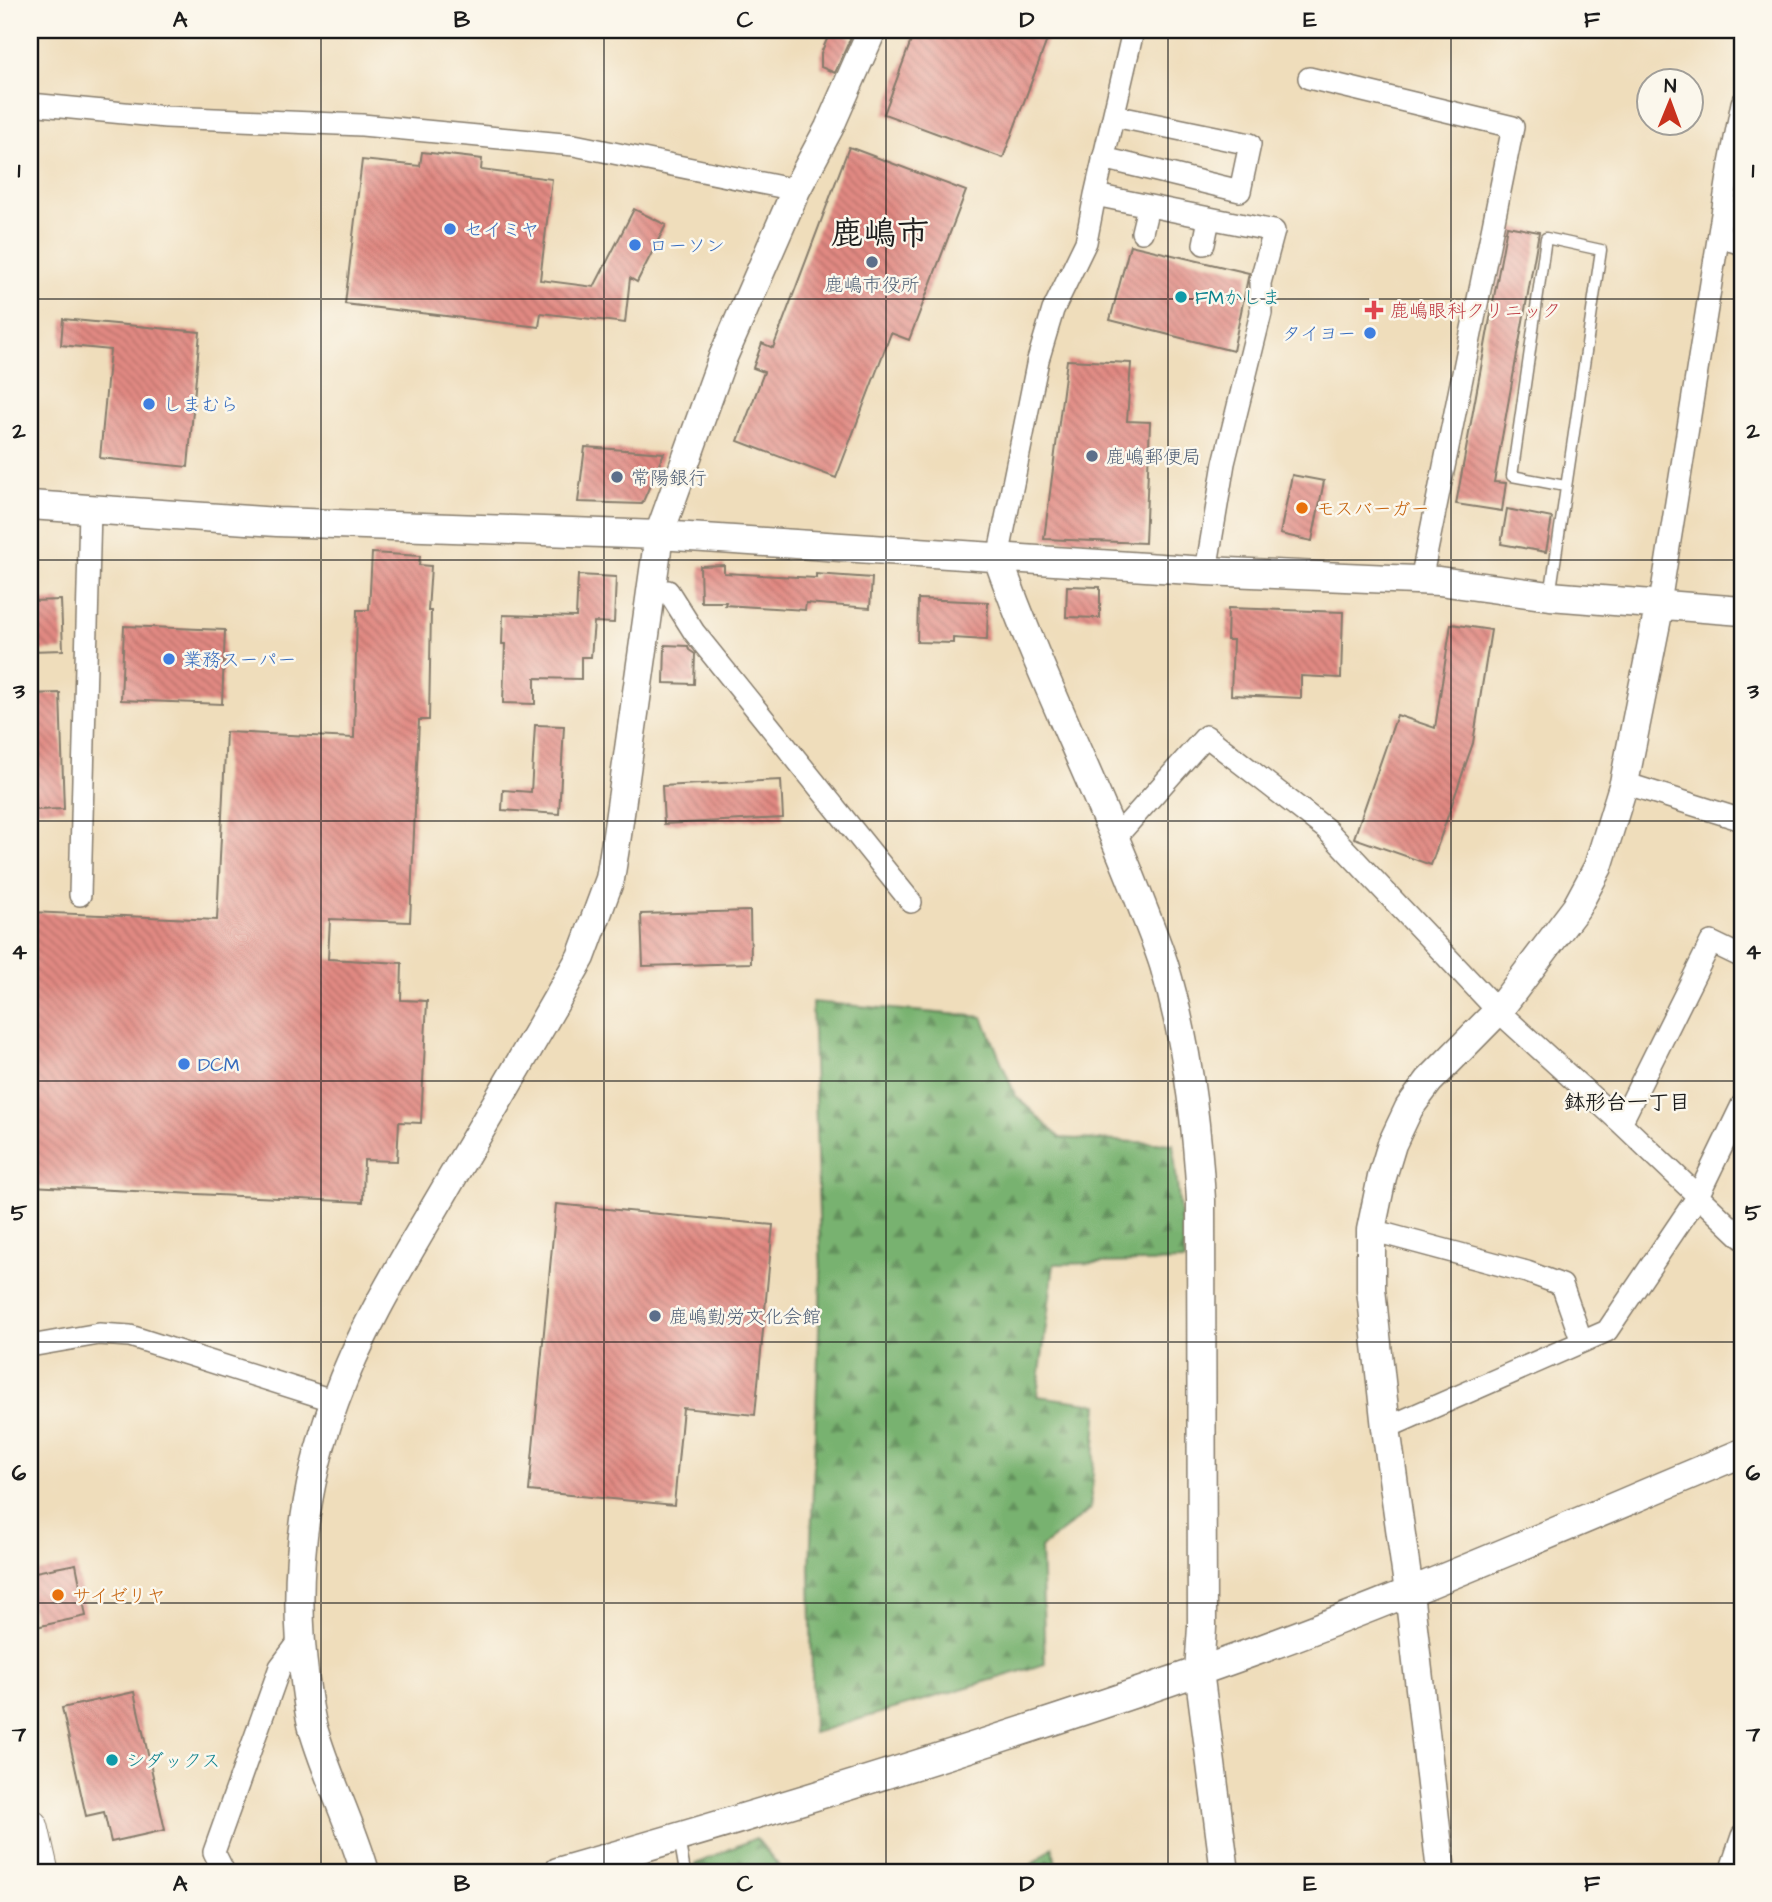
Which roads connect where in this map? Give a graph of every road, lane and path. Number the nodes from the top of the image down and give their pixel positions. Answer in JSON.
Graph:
{"nodes":[{"id":1,"x":872,"y":30,"type":"edge"},
{"id":2,"x":1133,"y":31,"type":"edge"},
{"id":3,"x":1309,"y":78,"type":"dead end"},
{"id":4,"x":1742,"y":103,"type":"edge"},
{"id":5,"x":30,"y":104,"type":"edge"},
{"id":6,"x":1114,"y":116,"type":"junction"},
{"id":7,"x":1103,"y":158,"type":"junction"},
{"id":8,"x":796,"y":190,"type":"junction"},
{"id":9,"x":1095,"y":195,"type":"junction"},
{"id":10,"x":1148,"y":207,"type":"junction"},
{"id":11,"x":1209,"y":219,"type":"junction"},
{"id":12,"x":1142,"y":232,"type":"dead end"},
{"id":13,"x":1720,"y":237,"type":"junction"},
{"id":14,"x":1203,"y":244,"type":"dead end"},
{"id":15,"x":1742,"y":244,"type":"edge"},
{"id":16,"x":1565,"y":486,"type":"junction"},
{"id":17,"x":30,"y":505,"type":"edge"},
{"id":18,"x":90,"y":510,"type":"junction"},
{"id":19,"x":659,"y":535,"type":"junction"},
{"id":20,"x":998,"y":558,"type":"junction"},
{"id":21,"x":1206,"y":571,"type":"junction"},
{"id":22,"x":1421,"y":580,"type":"junction"},
{"id":23,"x":668,"y":591,"type":"dead end"},
{"id":24,"x":1550,"y":596,"type":"junction"},
{"id":25,"x":1660,"y":603,"type":"junction"},
{"id":26,"x":1742,"y":611,"type":"edge"},
{"id":27,"x":1625,"y":783,"type":"junction"},
{"id":28,"x":1742,"y":820,"type":"edge"},
{"id":29,"x":1116,"y":837,"type":"junction"},
{"id":30,"x":80,"y":895,"type":"dead end"},
{"id":31,"x":911,"y":902,"type":"dead end"},
{"id":32,"x":1742,"y":957,"type":"edge"},
{"id":33,"x":1498,"y":1012,"type":"junction"},
{"id":34,"x":1742,"y":1105,"type":"edge"},
{"id":35,"x":1621,"y":1123,"type":"junction"},
{"id":36,"x":1698,"y":1196,"type":"junction"},
{"id":37,"x":1371,"y":1230,"type":"junction"},
{"id":38,"x":1742,"y":1238,"type":"edge"},
{"id":39,"x":1582,"y":1342,"type":"junction"},
{"id":40,"x":30,"y":1346,"type":"edge"},
{"id":41,"x":335,"y":1401,"type":"junction"},
{"id":42,"x":1386,"y":1428,"type":"junction"},
{"id":43,"x":1742,"y":1453,"type":"edge"},
{"id":44,"x":1409,"y":1592,"type":"junction"},
{"id":45,"x":301,"y":1639,"type":"junction"},
{"id":46,"x":1199,"y":1671,"type":"junction"},
{"id":47,"x":30,"y":1828,"type":"edge"},
{"id":48,"x":1742,"y":1836,"type":"edge"},
{"id":49,"x":679,"y":1838,"type":"junction"},
{"id":50,"x":40,"y":1872,"type":"edge"},
{"id":51,"x":224,"y":1872,"type":"edge"},
{"id":52,"x":365,"y":1872,"type":"edge"},
{"id":53,"x":558,"y":1872,"type":"edge"},
{"id":54,"x":685,"y":1872,"type":"edge"},
{"id":55,"x":1225,"y":1872,"type":"edge"},
{"id":56,"x":1441,"y":1872,"type":"edge"},
{"id":57,"x":1730,"y":1872,"type":"edge"}],
"edges":[{"from":1,"to":8,"type":"street"},
{"from":2,"to":6,"type":"street"},
{"from":3,"to":22,"type":"street"},
{"from":4,"to":13,"type":"street"},
{"from":5,"to":8,"type":"street"},
{"from":6,"to":7,"type":"street"},
{"from":6,"to":7,"type":"street"},
{"from":7,"to":9,"type":"street"},
{"from":8,"to":19,"type":"street"},
{"from":9,"to":10,"type":"street"},
{"from":9,"to":20,"type":"street"},
{"from":10,"to":11,"type":"street"},
{"from":10,"to":12,"type":"street"},
{"from":11,"to":14,"type":"street"},
{"from":11,"to":21,"type":"street"},
{"from":13,"to":15,"type":"street"},
{"from":13,"to":25,"type":"street"},
{"from":16,"to":16,"type":"lane"},
{"from":16,"to":24,"type":"lane"},
{"from":17,"to":18,"type":"street"},
{"from":18,"to":19,"type":"street"},
{"from":18,"to":30,"type":"street"},
{"from":19,"to":20,"type":"street"},
{"from":19,"to":41,"type":"street"},
{"from":20,"to":21,"type":"street"},
{"from":20,"to":29,"type":"street"},
{"from":21,"to":22,"type":"street"},
{"from":22,"to":24,"type":"street"},
{"from":23,"to":31,"type":"street"},
{"from":24,"to":25,"type":"street"},
{"from":25,"to":26,"type":"street"},
{"from":25,"to":27,"type":"street"},
{"from":27,"to":28,"type":"street"},
{"from":27,"to":33,"type":"street"},
{"from":29,"to":33,"type":"street"},
{"from":29,"to":46,"type":"street"},
{"from":32,"to":35,"type":"street"},
{"from":33,"to":35,"type":"street"},
{"from":33,"to":37,"type":"street"},
{"from":34,"to":36,"type":"street"},
{"from":35,"to":36,"type":"street"},
{"from":36,"to":38,"type":"street"},
{"from":36,"to":39,"type":"street"},
{"from":37,"to":39,"type":"street"},
{"from":37,"to":42,"type":"street"},
{"from":39,"to":42,"type":"street"},
{"from":40,"to":41,"type":"street"},
{"from":41,"to":45,"type":"street"},
{"from":42,"to":44,"type":"street"},
{"from":43,"to":44,"type":"street"},
{"from":44,"to":46,"type":"street"},
{"from":44,"to":56,"type":"street"},
{"from":45,"to":51,"type":"street"},
{"from":45,"to":52,"type":"street"},
{"from":46,"to":49,"type":"street"},
{"from":46,"to":55,"type":"street"},
{"from":47,"to":50,"type":"highway"},
{"from":48,"to":57,"type":"street"},
{"from":49,"to":53,"type":"street"},
{"from":49,"to":54,"type":"lane"}]}
